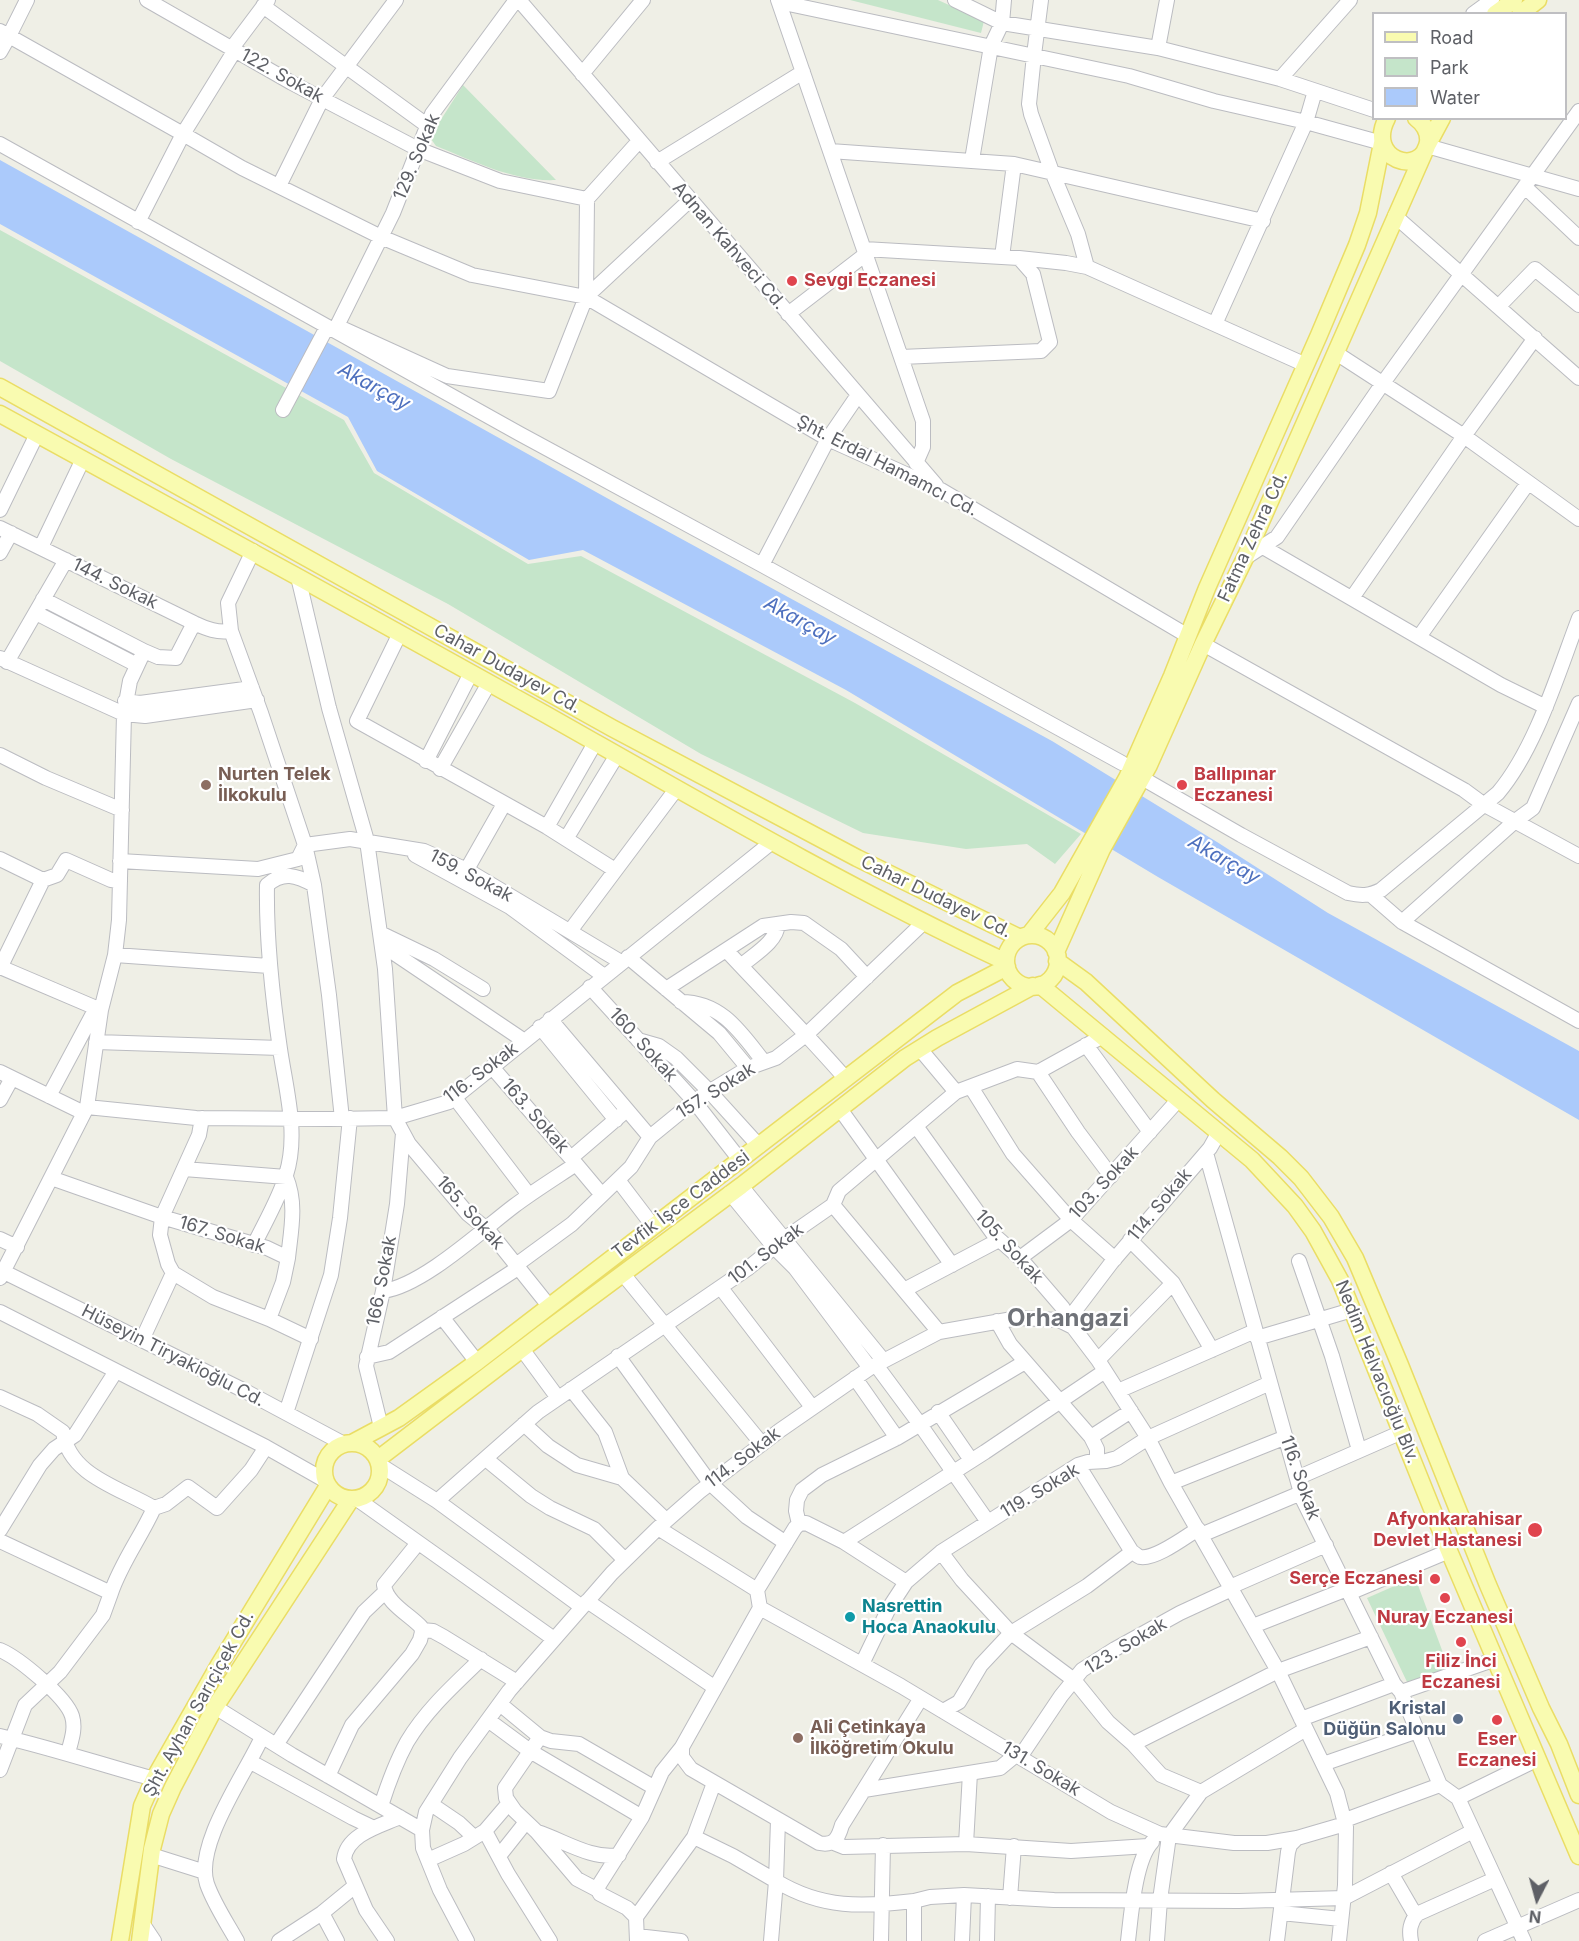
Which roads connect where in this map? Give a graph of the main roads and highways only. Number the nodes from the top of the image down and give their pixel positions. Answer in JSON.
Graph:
{"nodes":[{"id":1,"x":1514,"y":0,"type":"edge"},
{"id":2,"x":1538,"y":0,"type":"edge"},
{"id":3,"x":1498,"y":12,"type":"edge"},
{"id":4,"x":1523,"y":12,"type":"edge"},
{"id":5,"x":1418,"y":120,"type":"edge"},
{"id":6,"x":1441,"y":120,"type":"edge"},
{"id":7,"x":1387,"y":127,"type":"edge"},
{"id":8,"x":1427,"y":146,"type":"junction"},
{"id":9,"x":0,"y":387,"type":"edge"},
{"id":10,"x":0,"y":414,"type":"edge"},
{"id":11,"x":1195,"y":640,"type":"junction"},
{"id":12,"x":1097,"y":845,"type":"junction"},
{"id":13,"x":1024,"y":936,"type":"junction"},
{"id":14,"x":1057,"y":956,"type":"junction"},
{"id":15,"x":1006,"y":965,"type":"junction"},
{"id":16,"x":1036,"y":986,"type":"junction"},
{"id":17,"x":688,"y":1200,"type":"junction"},
{"id":18,"x":700,"y":1216,"type":"junction"},
{"id":19,"x":1377,"y":1372,"type":"junction"},
{"id":20,"x":1404,"y":1377,"type":"junction"},
{"id":21,"x":349,"y":1443,"type":"junction"},
{"id":22,"x":379,"y":1462,"type":"junction"},
{"id":23,"x":327,"y":1484,"type":"junction"},
{"id":24,"x":354,"y":1499,"type":"junction"},
{"id":25,"x":1579,"y":1795,"type":"edge"},
{"id":26,"x":1579,"y":1856,"type":"edge"},
{"id":27,"x":120,"y":1941,"type":"edge"},
{"id":28,"x":140,"y":1941,"type":"edge"}],
"edges":[{"from":1,"to":3,"type":"main road"},
{"from":2,"to":4,"type":"main road"},
{"from":5,"to":8,"type":"main road"},
{"from":6,"to":8,"type":"main road","name":"Fatma Zehra Cd."},
{"from":7,"to":8,"type":"main road"},
{"from":7,"to":11,"type":"main road","name":"Fatma Zehra Cd."},
{"from":8,"to":11,"type":"main road","name":"Fatma Zehra Cd."},
{"from":9,"to":13,"type":"main road","name":"Cahar Dudayev Cd."},
{"from":10,"to":15,"type":"main road","name":"Cahar Dudayev Cd."},
{"from":11,"to":12,"type":"main road","name":"Fatma Zehra Cd."},
{"from":12,"to":13,"type":"main road","name":"Fatma Zehra Cd."},
{"from":12,"to":14,"type":"main road","name":"Fatma Zehra Cd."},
{"from":13,"to":14,"type":"main road"},
{"from":13,"to":15,"type":"main road"},
{"from":14,"to":16,"type":"main road"},
{"from":14,"to":20,"type":"main road","name":"Nedim Helvacıoğlu Blv."},
{"from":15,"to":16,"type":"main road"},
{"from":15,"to":17,"type":"main road","name":"Tevfik İşce Caddesi"},
{"from":16,"to":18,"type":"main road","name":"Tevfik İşce Caddesi"},
{"from":16,"to":19,"type":"main road","name":"Nedim Helvacıoğlu Blv."},
{"from":17,"to":18,"type":"main road"},
{"from":17,"to":21,"type":"main road","name":"Tevfik İşce Caddesi"},
{"from":18,"to":22,"type":"main road","name":"Tevfik İşce Caddesi"},
{"from":19,"to":20,"type":"main road"},
{"from":19,"to":26,"type":"main road","name":"Nedim Helvacıoğlu Blv."},
{"from":20,"to":25,"type":"main road","name":"Nedim Helvacıoğlu Blv."},
{"from":21,"to":22,"type":"main road","name":"Hüseyin Tiryakioğlu Cd."},
{"from":21,"to":23,"type":"main road"},
{"from":22,"to":24,"type":"main road"},
{"from":23,"to":24,"type":"main road"},
{"from":23,"to":27,"type":"main road","name":"Şht. Ayhan Sarıçiçek Cd."},
{"from":24,"to":28,"type":"main road","name":"Şht. Ayhan Sarıçiçek Cd."}]}
